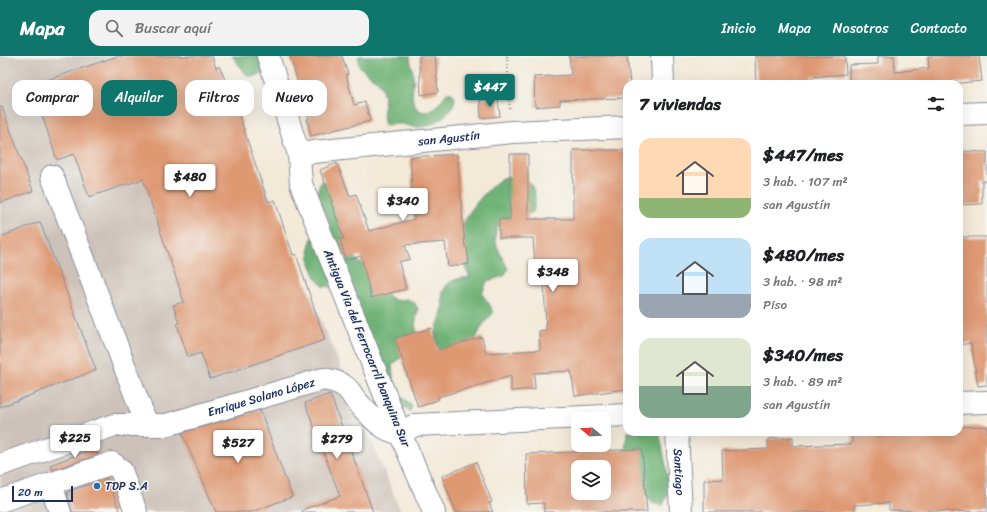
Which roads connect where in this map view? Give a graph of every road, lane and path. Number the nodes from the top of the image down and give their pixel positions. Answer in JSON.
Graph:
{"nodes":[{"id":1,"x":268,"y":56,"type":"edge"},
{"id":2,"x":507,"y":56,"type":"edge"},
{"id":3,"x":662,"y":56,"type":"edge"},
{"id":4,"x":663,"y":80,"type":"edge"},
{"id":5,"x":987,"y":113,"type":"edge"},
{"id":6,"x":963,"y":114,"type":"edge"},
{"id":7,"x":623,"y":127,"type":"edge"},
{"id":8,"x":512,"y":132,"type":"junction"},
{"id":9,"x":299,"y":155,"type":"junction"},
{"id":10,"x":52,"y":176,"type":"dead end"},
{"id":11,"x":987,"y":402,"type":"edge"},
{"id":12,"x":963,"y":403,"type":"edge"},
{"id":13,"x":623,"y":415,"type":"edge"},
{"id":14,"x":147,"y":425,"type":"junction"},
{"id":15,"x":400,"y":433,"type":"junction"},
{"id":16,"x":677,"y":436,"type":"edge"},
{"id":17,"x":0,"y":465,"type":"edge"},
{"id":18,"x":51,"y":484,"type":"junction"},
{"id":19,"x":2,"y":503,"type":"edge"},
{"id":20,"x":60,"y":512,"type":"edge"},
{"id":21,"x":136,"y":512,"type":"edge"},
{"id":22,"x":434,"y":512,"type":"edge"},
{"id":23,"x":680,"y":512,"type":"edge"}],
"edges":[{"from":1,"to":9,"type":"street"},
{"from":2,"to":8,"type":"path"},
{"from":3,"to":4,"type":"street"},
{"from":5,"to":6,"type":"street"},
{"from":7,"to":8,"type":"street","name":"san Agustín"},
{"from":8,"to":9,"type":"street","name":"san Agustín"},
{"from":9,"to":15,"type":"street","name":"Antigua Via del Ferrocarril banquina Sur"},
{"from":10,"to":14,"type":"street"},
{"from":11,"to":12,"type":"street"},
{"from":13,"to":15,"type":"street"},
{"from":14,"to":15,"type":"street","name":"Enrique Solano López"},
{"from":14,"to":17,"type":"street","name":"Enrique Solano López"},
{"from":15,"to":22,"type":"street","name":"Antigua Via del Ferrocarril banquina Sur"},
{"from":16,"to":23,"type":"street","name":"Santiago"},
{"from":18,"to":19,"type":"street"},
{"from":18,"to":20,"type":"street"},
{"from":18,"to":21,"type":"street"}]}
